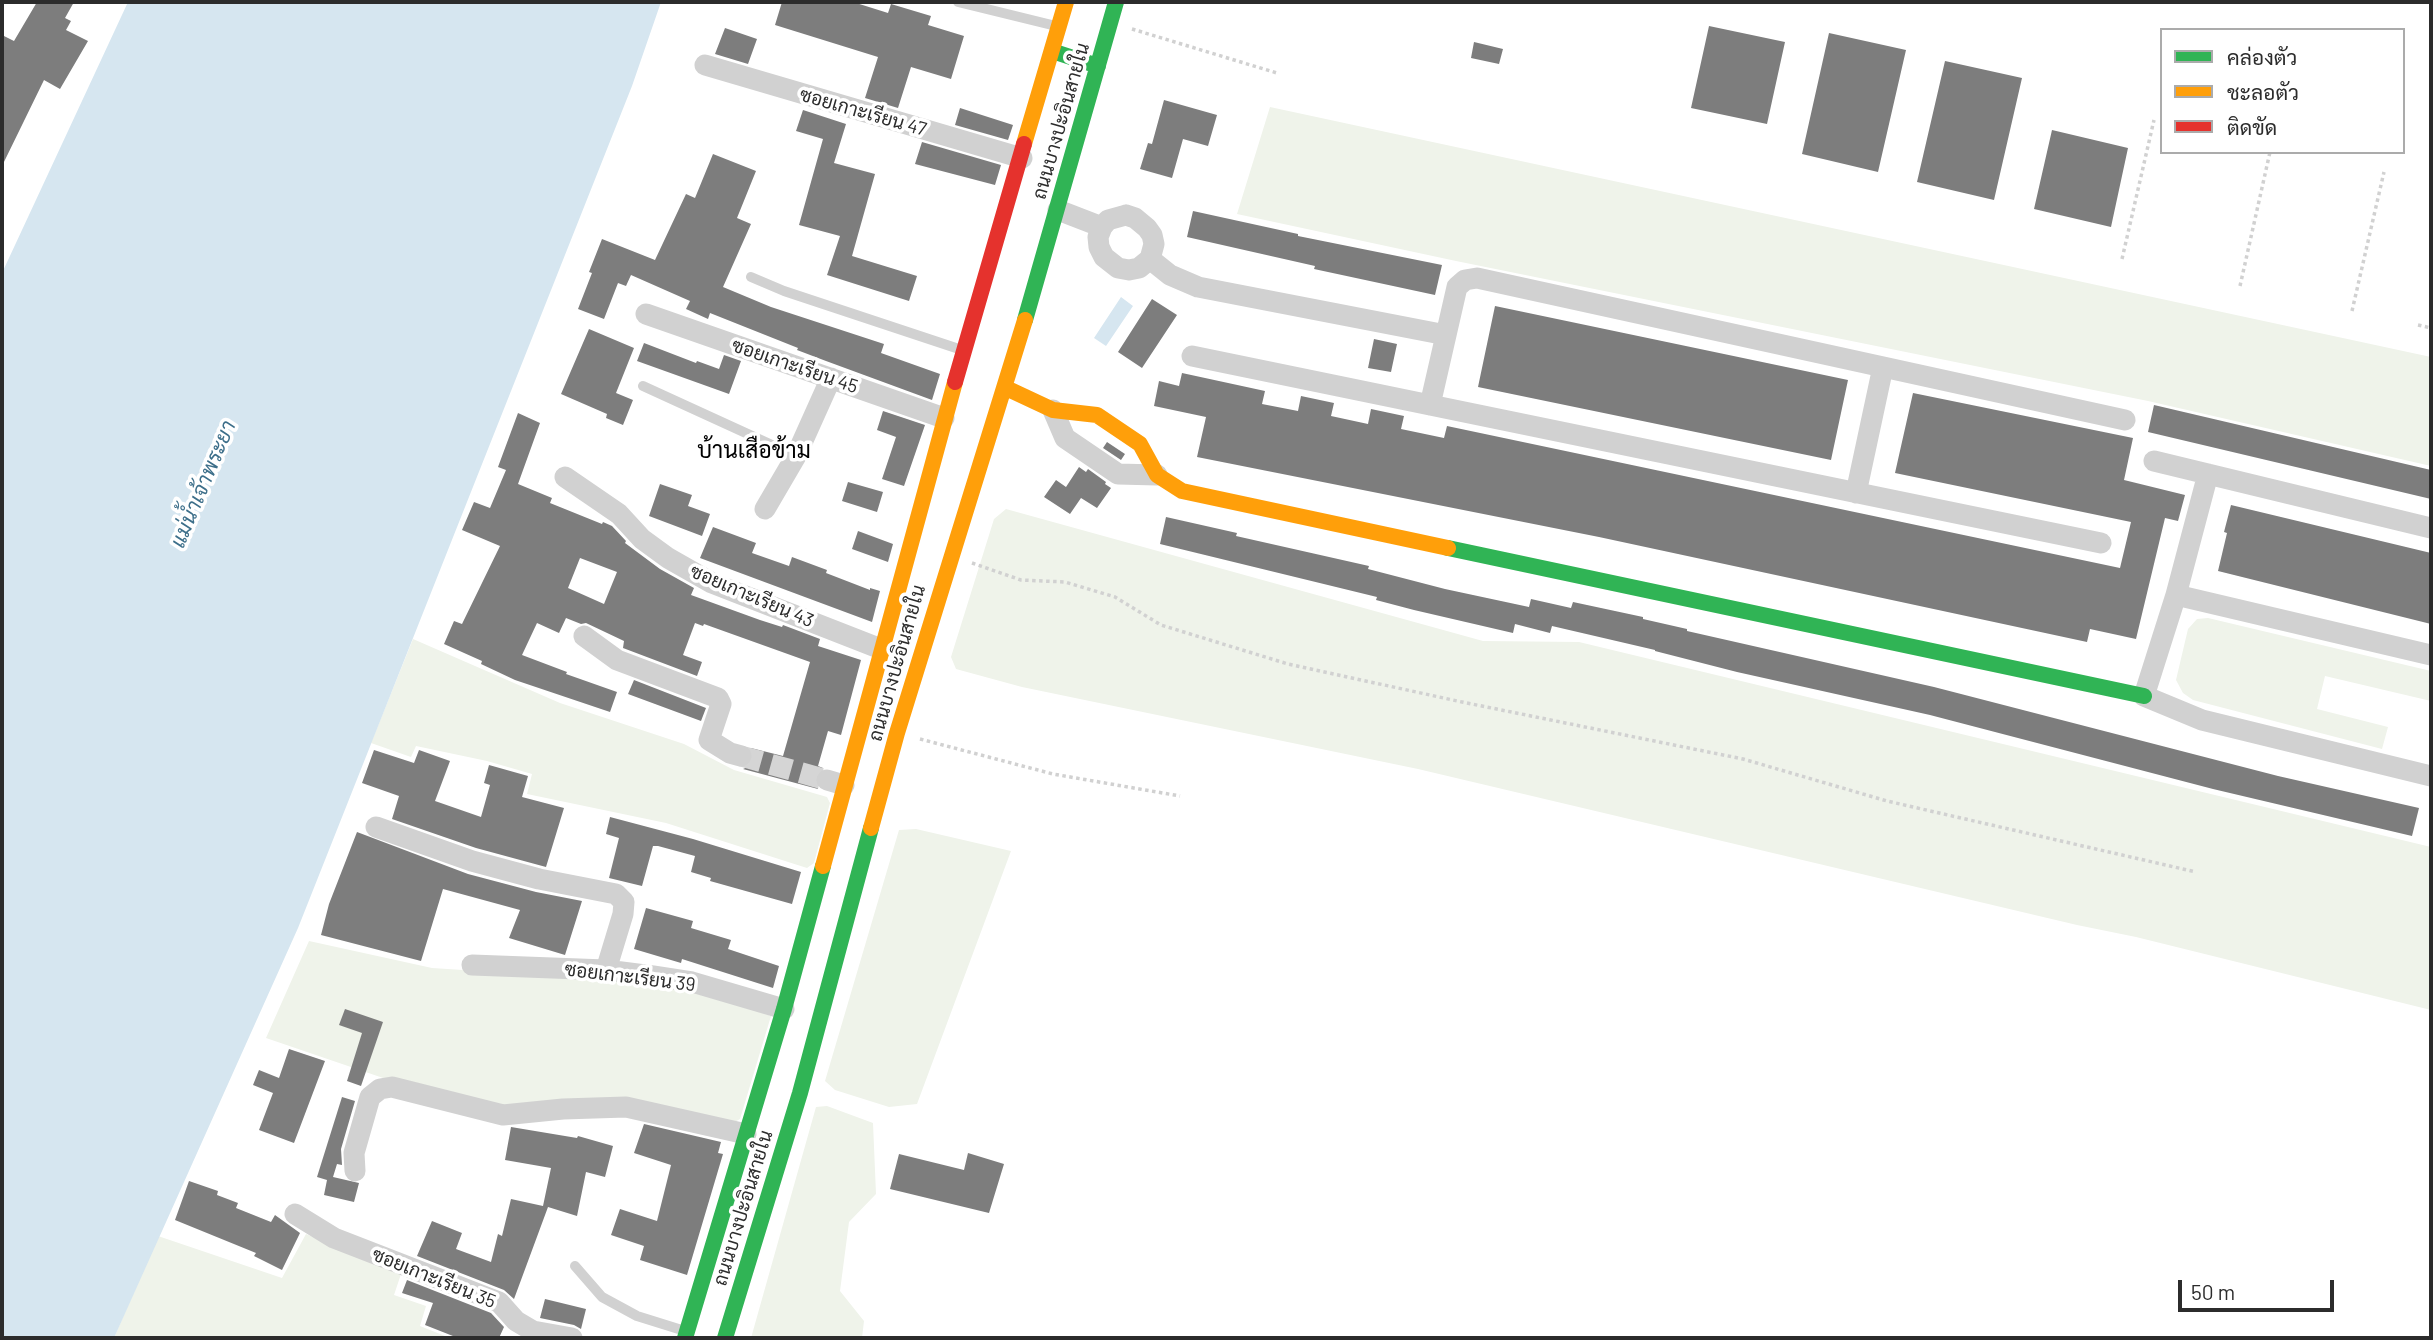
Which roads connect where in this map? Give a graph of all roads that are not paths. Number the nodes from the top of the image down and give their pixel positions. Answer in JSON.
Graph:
{"nodes":[{"id":1,"x":958,"y":2,"type":"edge"},
{"id":2,"x":1066,"y":2,"type":"edge"},
{"id":3,"x":1116,"y":2,"type":"edge"},
{"id":4,"x":1059,"y":26,"type":"junction"},
{"id":5,"x":1052,"y":51,"type":"junction"},
{"id":6,"x":705,"y":65,"type":"dead end"},
{"id":7,"x":1098,"y":66,"type":"junction"},
{"id":8,"x":1022,"y":158,"type":"junction"},
{"id":9,"x":1058,"y":210,"type":"junction"},
{"id":10,"x":1102,"y":227,"type":"junction"},
{"id":11,"x":1150,"y":260,"type":"junction"},
{"id":12,"x":751,"y":277,"type":"dead end"},
{"id":13,"x":646,"y":314,"type":"dead end"},
{"id":14,"x":1446,"y":335,"type":"junction"},
{"id":15,"x":965,"y":351,"type":"junction"},
{"id":16,"x":1192,"y":356,"type":"dead end"},
{"id":17,"x":1883,"y":367,"type":"junction"},
{"id":18,"x":831,"y":378,"type":"junction"},
{"id":19,"x":643,"y":386,"type":"dead end"},
{"id":20,"x":1006,"y":388,"type":"junction"},
{"id":21,"x":1430,"y":405,"type":"junction"},
{"id":22,"x":1053,"y":410,"type":"junction"},
{"id":23,"x":944,"y":418,"type":"junction"},
{"id":24,"x":2125,"y":421,"type":"dead end"},
{"id":25,"x":796,"y":456,"type":"junction"},
{"id":26,"x":2154,"y":461,"type":"dead end"},
{"id":27,"x":2208,"y":474,"type":"junction"},
{"id":28,"x":1157,"y":475,"type":"junction"},
{"id":29,"x":565,"y":477,"type":"dead end"},
{"id":30,"x":1856,"y":493,"type":"junction"},
{"id":31,"x":765,"y":509,"type":"dead end"},
{"id":32,"x":2431,"y":527,"type":"edge"},
{"id":33,"x":2101,"y":543,"type":"dead end"},
{"id":34,"x":2176,"y":595,"type":"junction"},
{"id":35,"x":584,"y":636,"type":"dead end"},
{"id":36,"x":881,"y":649,"type":"junction"},
{"id":37,"x":2431,"y":654,"type":"edge"},
{"id":38,"x":2144,"y":696,"type":"junction"},
{"id":39,"x":741,"y":756,"type":"tunnel mouth"},
{"id":40,"x":2431,"y":776,"type":"edge"},
{"id":41,"x":376,"y":827,"type":"dead end"},
{"id":42,"x":472,"y":965,"type":"dead end"},
{"id":43,"x":606,"y":970,"type":"junction"},
{"id":44,"x":784,"y":1009,"type":"junction"},
{"id":45,"x":746,"y":1134,"type":"junction"},
{"id":46,"x":355,"y":1171,"type":"dead end"},
{"id":47,"x":295,"y":1214,"type":"dead end"},
{"id":48,"x":575,"y":1266,"type":"dead end"},
{"id":49,"x":686,"y":1335,"type":"edge"},
{"id":50,"x":572,"y":1338,"type":"edge"},
{"id":51,"x":725,"y":1338,"type":"edge"}],
"edges":[{"from":1,"to":4,"type":"lane"},
{"from":2,"to":4,"type":"main road","name":"ถนนบางปะอินสายใน"},
{"from":3,"to":7,"type":"main road","name":"ถนนบางปะอินสายใน"},
{"from":4,"to":5,"type":"main road","name":"ถนนบางปะอินสายใน"},
{"from":5,"to":7,"type":"main road"},
{"from":5,"to":8,"type":"main road","name":"ถนนบางปะอินสายใน"},
{"from":6,"to":8,"type":"street","name":"ซอยเกาะเรียน 47"},
{"from":7,"to":9,"type":"main road","name":"ถนนบางปะอินสายใน"},
{"from":8,"to":15,"type":"main road","name":"ถนนบางปะอินสายใน"},
{"from":9,"to":10,"type":"street"},
{"from":9,"to":20,"type":"main road","name":"ถนนบางปะอินสายใน"},
{"from":10,"to":11,"type":"street"},
{"from":10,"to":11,"type":"street"},
{"from":11,"to":14,"type":"street"},
{"from":12,"to":15,"type":"lane"},
{"from":13,"to":18,"type":"street","name":"ซอยเกาะเรียน 45"},
{"from":14,"to":17,"type":"street"},
{"from":14,"to":21,"type":"street"},
{"from":15,"to":23,"type":"main road","name":"ถนนบางปะอินสายใน"},
{"from":16,"to":21,"type":"street"},
{"from":17,"to":24,"type":"street"},
{"from":17,"to":30,"type":"street"},
{"from":18,"to":23,"type":"street","name":"ซอยเกาะเรียน 45"},
{"from":18,"to":25,"type":"street"},
{"from":19,"to":25,"type":"lane"},
{"from":20,"to":22,"type":"main road"},
{"from":20,"to":51,"type":"main road","name":"ถนนบางปะอินสายใน"},
{"from":21,"to":30,"type":"street"},
{"from":22,"to":28,"type":"main road"},
{"from":22,"to":28,"type":"street"},
{"from":23,"to":36,"type":"main road","name":"ถนนบางปะอินสายใน"},
{"from":25,"to":31,"type":"street"},
{"from":26,"to":27,"type":"street"},
{"from":27,"to":32,"type":"street"},
{"from":27,"to":34,"type":"street"},
{"from":28,"to":38,"type":"main road"},
{"from":29,"to":36,"type":"street","name":"ซอยเกาะเรียน 43"},
{"from":30,"to":33,"type":"street"},
{"from":34,"to":37,"type":"street"},
{"from":34,"to":38,"type":"street"},
{"from":35,"to":39,"type":"street"},
{"from":36,"to":44,"type":"main road","name":"ถนนบางปะอินสายใน"},
{"from":38,"to":40,"type":"street"},
{"from":41,"to":43,"type":"street"},
{"from":42,"to":43,"type":"street","name":"ซอยเกาะเรียน 39"},
{"from":43,"to":44,"type":"street","name":"ซอยเกาะเรียน 39"},
{"from":44,"to":45,"type":"main road","name":"ถนนบางปะอินสายใน"},
{"from":45,"to":46,"type":"street"},
{"from":45,"to":49,"type":"main road","name":"ถนนบางปะอินสายใน"},
{"from":47,"to":50,"type":"street","name":"ซอยเกาะเรียน 35"},
{"from":48,"to":49,"type":"lane"}]}
